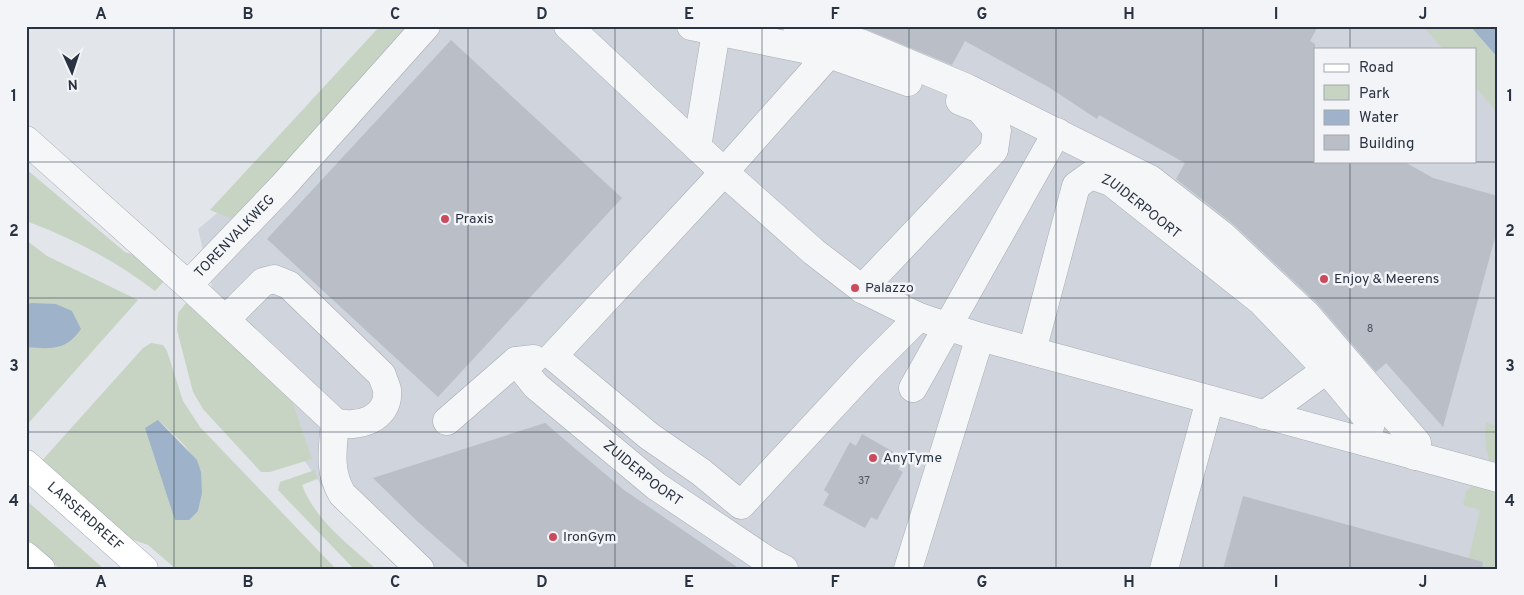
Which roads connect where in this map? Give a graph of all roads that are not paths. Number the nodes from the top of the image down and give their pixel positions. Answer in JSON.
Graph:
{"nodes":[{"id":1,"x":426,"y":26,"type":"edge"},
{"id":2,"x":568,"y":26,"type":"edge"},
{"id":3,"x":797,"y":26,"type":"edge"},
{"id":4,"x":708,"y":28,"type":"edge"},
{"id":5,"x":829,"y":54,"type":"junction"},
{"id":6,"x":1057,"y":132,"type":"junction"},
{"id":7,"x":26,"y":140,"type":"edge"},
{"id":8,"x":697,"y":147,"type":"junction"},
{"id":9,"x":724,"y":172,"type":"junction"},
{"id":10,"x":188,"y":285,"type":"junction"},
{"id":11,"x":862,"y":290,"type":"junction"},
{"id":12,"x":919,"y":317,"type":"junction"},
{"id":13,"x":226,"y":319,"type":"junction"},
{"id":14,"x":948,"y":327,"type":"junction"},
{"id":15,"x":980,"y":337,"type":"junction"},
{"id":16,"x":1032,"y":351,"type":"junction"},
{"id":17,"x":553,"y":356,"type":"junction"},
{"id":18,"x":516,"y":361,"type":"junction"},
{"id":19,"x":1335,"y":364,"type":"junction"},
{"id":20,"x":913,"y":388,"type":"dead end"},
{"id":21,"x":1210,"y":400,"type":"junction"},
{"id":22,"x":1264,"y":415,"type":"junction"},
{"id":23,"x":447,"y":421,"type":"dead end"},
{"id":24,"x":336,"y":422,"type":"junction"},
{"id":25,"x":1366,"y":442,"type":"junction"},
{"id":26,"x":1415,"y":456,"type":"junction"},
{"id":27,"x":26,"y":464,"type":"edge"},
{"id":28,"x":1498,"y":478,"type":"edge"},
{"id":29,"x":26,"y":556,"type":"edge"},
{"id":30,"x":41,"y":569,"type":"edge"},
{"id":31,"x":144,"y":569,"type":"edge"},
{"id":32,"x":420,"y":569,"type":"edge"},
{"id":33,"x":784,"y":569,"type":"edge"},
{"id":34,"x":908,"y":569,"type":"edge"},
{"id":35,"x":1164,"y":569,"type":"edge"}],
"edges":[{"from":1,"to":10,"type":"street","name":"TORENVALKWEG"},
{"from":2,"to":8,"type":"street"},
{"from":3,"to":6,"type":"street","name":"ZUIDERPOORT"},
{"from":4,"to":5,"type":"street"},
{"from":4,"to":8,"type":"street"},
{"from":5,"to":9,"type":"street"},
{"from":5,"to":11,"type":"street"},
{"from":6,"to":14,"type":"street"},
{"from":6,"to":19,"type":"street","name":"ZUIDERPOORT"},
{"from":7,"to":10,"type":"street","name":"TORENVALKWEG"},
{"from":8,"to":9,"type":"street"},
{"from":9,"to":11,"type":"street"},
{"from":9,"to":17,"type":"street"},
{"from":10,"to":13,"type":"street"},
{"from":11,"to":12,"type":"street"},
{"from":12,"to":14,"type":"street"},
{"from":12,"to":17,"type":"street"},
{"from":13,"to":24,"type":"street"},
{"from":13,"to":24,"type":"street"},
{"from":14,"to":15,"type":"street"},
{"from":14,"to":20,"type":"street"},
{"from":15,"to":16,"type":"street"},
{"from":15,"to":34,"type":"street"},
{"from":16,"to":19,"type":"street","name":"ZUIDERPOORT"},
{"from":16,"to":21,"type":"street"},
{"from":17,"to":18,"type":"street"},
{"from":18,"to":23,"type":"street"},
{"from":18,"to":33,"type":"street","name":"ZUIDERPOORT"},
{"from":19,"to":22,"type":"street"},
{"from":19,"to":25,"type":"street","name":"ZUIDERPOORT"},
{"from":19,"to":26,"type":"street","name":"ZUIDERPOORT"},
{"from":21,"to":22,"type":"street"},
{"from":21,"to":35,"type":"street"},
{"from":22,"to":25,"type":"street"},
{"from":24,"to":32,"type":"street"},
{"from":25,"to":26,"type":"street"},
{"from":26,"to":28,"type":"street"},
{"from":27,"to":31,"type":"main road","name":"LARSERDREEF"},
{"from":29,"to":30,"type":"main road"}]}
